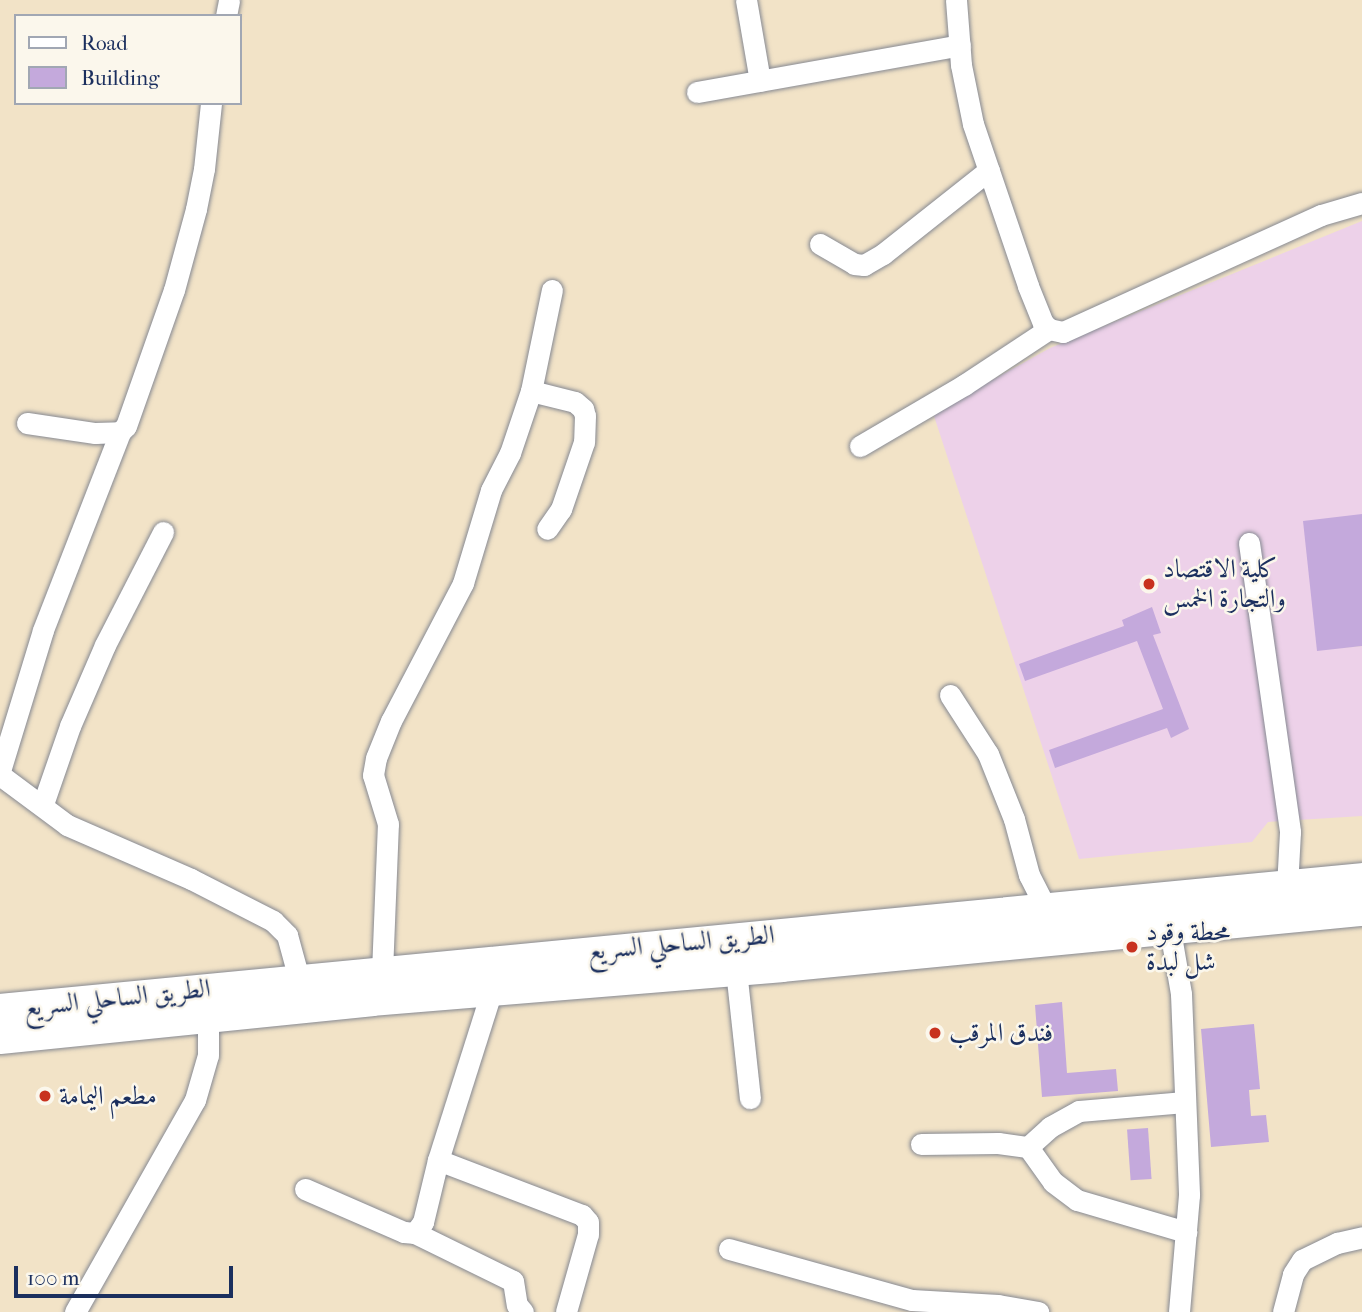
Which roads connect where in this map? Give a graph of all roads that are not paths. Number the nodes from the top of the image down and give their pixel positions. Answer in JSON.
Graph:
{"nodes":[{"id":1,"x":746,"y":0,"type":"edge"},
{"id":2,"x":956,"y":0,"type":"edge"},
{"id":3,"x":960,"y":45,"type":"junction"},
{"id":4,"x":760,"y":81,"type":"junction"},
{"id":5,"x":696,"y":92,"type":"dead end"},
{"id":6,"x":211,"y":105,"type":"edge"},
{"id":7,"x":989,"y":170,"type":"junction"},
{"id":8,"x":1362,"y":203,"type":"edge"},
{"id":9,"x":820,"y":244,"type":"dead end"},
{"id":10,"x":552,"y":290,"type":"dead end"},
{"id":11,"x":1049,"y":329,"type":"junction"},
{"id":12,"x":531,"y":391,"type":"junction"},
{"id":13,"x":27,"y":423,"type":"dead end"},
{"id":14,"x":120,"y":432,"type":"junction"},
{"id":15,"x":860,"y":446,"type":"dead end"},
{"id":16,"x":547,"y":529,"type":"dead end"},
{"id":17,"x":163,"y":533,"type":"dead end"},
{"id":18,"x":1249,"y":543,"type":"dead end"},
{"id":19,"x":950,"y":695,"type":"dead end"},
{"id":20,"x":0,"y":773,"type":"edge"},
{"id":21,"x":43,"y":804,"type":"junction"},
{"id":22,"x":1362,"y":880,"type":"edge"},
{"id":23,"x":1287,"y":887,"type":"junction"},
{"id":24,"x":1046,"y":909,"type":"junction"},
{"id":25,"x":1362,"y":910,"type":"edge"},
{"id":26,"x":1170,"y":930,"type":"junction"},
{"id":27,"x":736,"y":970,"type":"junction"},
{"id":28,"x":382,"y":972,"type":"junction"},
{"id":29,"x":299,"y":979,"type":"junction"},
{"id":30,"x":492,"y":990,"type":"junction"},
{"id":31,"x":0,"y":1010,"type":"edge"},
{"id":32,"x":208,"y":1016,"type":"junction"},
{"id":33,"x":0,"y":1038,"type":"edge"},
{"id":34,"x":750,"y":1098,"type":"dead end"},
{"id":35,"x":1185,"y":1102,"type":"junction"},
{"id":36,"x":921,"y":1144,"type":"dead end"},
{"id":37,"x":1028,"y":1147,"type":"junction"},
{"id":38,"x":438,"y":1160,"type":"junction"},
{"id":39,"x":305,"y":1189,"type":"dead end"},
{"id":40,"x":1186,"y":1232,"type":"junction"},
{"id":41,"x":415,"y":1233,"type":"junction"},
{"id":42,"x":1362,"y":1237,"type":"edge"},
{"id":43,"x":729,"y":1249,"type":"dead end"},
{"id":44,"x":75,"y":1312,"type":"edge"},
{"id":45,"x":523,"y":1312,"type":"edge"},
{"id":46,"x":566,"y":1312,"type":"edge"},
{"id":47,"x":1038,"y":1312,"type":"edge"},
{"id":48,"x":1179,"y":1312,"type":"edge"},
{"id":49,"x":1283,"y":1312,"type":"edge"}],
"edges":[{"from":1,"to":4,"type":"street"},
{"from":2,"to":3,"type":"street"},
{"from":3,"to":4,"type":"street"},
{"from":3,"to":7,"type":"street"},
{"from":4,"to":5,"type":"street"},
{"from":6,"to":14,"type":"street"},
{"from":7,"to":9,"type":"street"},
{"from":7,"to":11,"type":"street"},
{"from":8,"to":11,"type":"street"},
{"from":10,"to":12,"type":"street"},
{"from":11,"to":15,"type":"street"},
{"from":12,"to":16,"type":"street"},
{"from":12,"to":28,"type":"street"},
{"from":13,"to":14,"type":"street"},
{"from":14,"to":20,"type":"street"},
{"from":17,"to":21,"type":"street"},
{"from":18,"to":23,"type":"street"},
{"from":19,"to":24,"type":"street"},
{"from":20,"to":21,"type":"street"},
{"from":21,"to":29,"type":"street"},
{"from":22,"to":23,"type":"highway","name":"الطريق الساحلي السريع"},
{"from":23,"to":24,"type":"highway","name":"الطريق الساحلي السريع"},
{"from":24,"to":28,"type":"highway","name":"الطريق الساحلي السريع"},
{"from":25,"to":26,"type":"highway","name":"الطريق الساحلي السريع"},
{"from":26,"to":27,"type":"highway","name":"الطريق الساحلي السريع"},
{"from":26,"to":35,"type":"street"},
{"from":27,"to":30,"type":"highway","name":"الطريق الساحلي السريع"},
{"from":27,"to":34,"type":"street"},
{"from":28,"to":29,"type":"highway","name":"الطريق الساحلي السريع"},
{"from":29,"to":31,"type":"highway","name":"الطريق الساحلي السريع"},
{"from":30,"to":32,"type":"highway","name":"الطريق الساحلي السريع"},
{"from":30,"to":38,"type":"street"},
{"from":32,"to":33,"type":"highway","name":"الطريق الساحلي السريع"},
{"from":32,"to":44,"type":"street"},
{"from":35,"to":37,"type":"street"},
{"from":35,"to":40,"type":"street"},
{"from":36,"to":37,"type":"street"},
{"from":37,"to":40,"type":"street"},
{"from":38,"to":41,"type":"street"},
{"from":38,"to":46,"type":"street"},
{"from":39,"to":41,"type":"street"},
{"from":40,"to":48,"type":"street"},
{"from":41,"to":45,"type":"street"},
{"from":42,"to":49,"type":"street"},
{"from":43,"to":47,"type":"street"}]}
